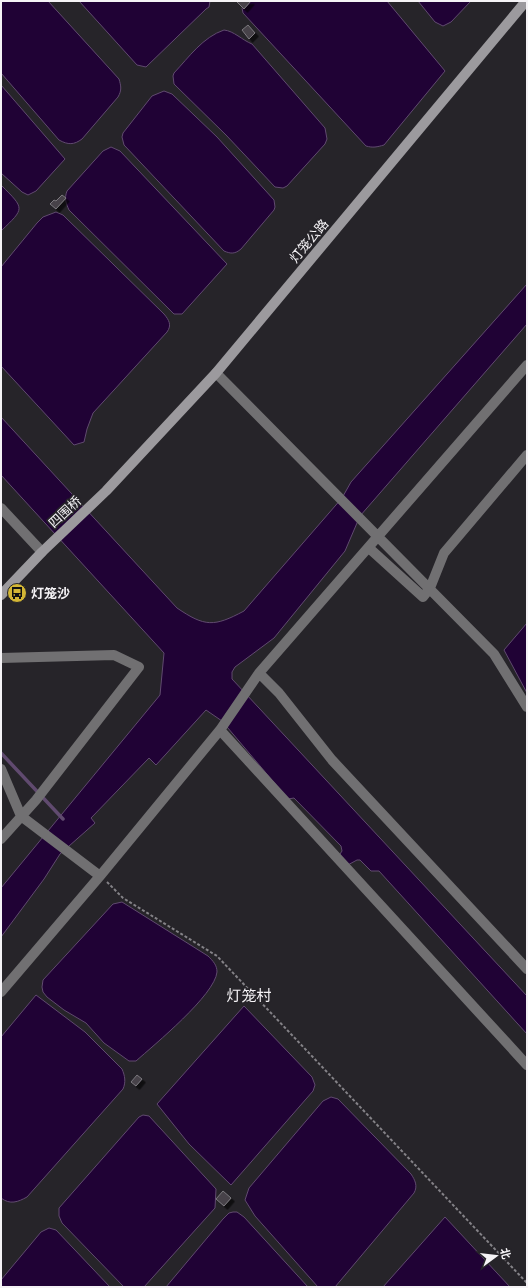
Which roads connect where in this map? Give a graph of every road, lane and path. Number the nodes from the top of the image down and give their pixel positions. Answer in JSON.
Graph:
{"nodes":[{"id":1,"x":526,"y":1,"type":"edge"},
{"id":2,"x":527,"y":365,"type":"edge"},
{"id":3,"x":216,"y":373,"type":"junction"},
{"id":4,"x":527,"y":455,"type":"edge"},
{"id":5,"x":106,"y":491,"type":"joint"},
{"id":6,"x":1,"y":508,"type":"edge"},
{"id":7,"x":369,"y":548,"type":"junction"},
{"id":8,"x":42,"y":552,"type":"junction"},
{"id":9,"x":430,"y":588,"type":"junction"},
{"id":10,"x":1,"y":595,"type":"edge"},
{"id":11,"x":1,"y":658,"type":"edge"},
{"id":12,"x":259,"y":673,"type":"junction"},
{"id":13,"x":527,"y":707,"type":"edge"},
{"id":14,"x":220,"y":730,"type":"junction"},
{"id":15,"x":1,"y":769,"type":"edge"},
{"id":16,"x":21,"y":816,"type":"junction"},
{"id":17,"x":1,"y":839,"type":"edge"},
{"id":18,"x":100,"y":876,"type":"junction"},
{"id":19,"x":527,"y":969,"type":"edge"},
{"id":20,"x":1,"y":992,"type":"edge"},
{"id":21,"x":527,"y":1065,"type":"edge"},
{"id":22,"x":527,"y":1283,"type":"edge"}],
"edges":[{"from":1,"to":3,"type":"street","name":"灯笼公路"},
{"from":2,"to":7,"type":"street"},
{"from":3,"to":5,"type":"street","name":"灯笼公路"},
{"from":3,"to":9,"type":"street"},
{"from":4,"to":9,"type":"street"},
{"from":5,"to":8,"type":"street","name":"四围桥"},
{"from":6,"to":8,"type":"street"},
{"from":7,"to":9,"type":"street"},
{"from":7,"to":12,"type":"street"},
{"from":8,"to":10,"type":"street"},
{"from":9,"to":13,"type":"street"},
{"from":11,"to":16,"type":"street"},
{"from":12,"to":14,"type":"street"},
{"from":12,"to":19,"type":"street"},
{"from":14,"to":18,"type":"street"},
{"from":14,"to":21,"type":"street"},
{"from":15,"to":16,"type":"street"},
{"from":16,"to":17,"type":"street"},
{"from":16,"to":18,"type":"street"},
{"from":18,"to":20,"type":"street"},
{"from":18,"to":22,"type":"path"}]}
